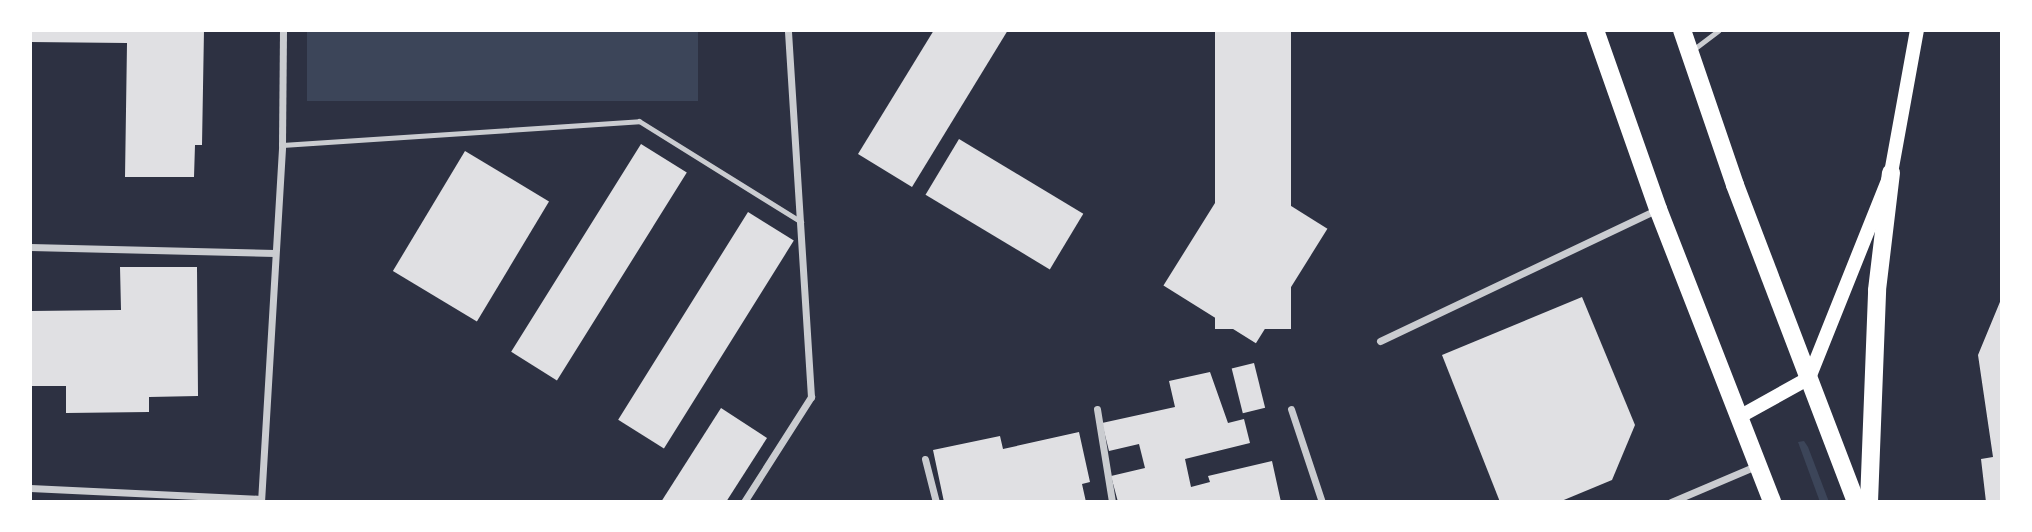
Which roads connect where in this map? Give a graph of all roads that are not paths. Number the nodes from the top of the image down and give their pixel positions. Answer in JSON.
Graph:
{"nodes":[{"id":1,"x":283,"y":30,"type":"edge"},
{"id":2,"x":788,"y":30,"type":"edge"},
{"id":3,"x":1595,"y":30,"type":"edge"},
{"id":4,"x":1682,"y":30,"type":"edge"},
{"id":5,"x":1719,"y":30,"type":"edge"},
{"id":6,"x":1917,"y":30,"type":"edge"},
{"id":7,"x":1689,"y":51,"type":"junction"},
{"id":8,"x":282,"y":145,"type":"junction"},
{"id":9,"x":1891,"y":173,"type":"junction"},
{"id":10,"x":1658,"y":209,"type":"junction"},
{"id":11,"x":801,"y":222,"type":"junction"},
{"id":12,"x":30,"y":247,"type":"edge"},
{"id":13,"x":275,"y":253,"type":"junction"},
{"id":14,"x":1380,"y":341,"type":"dead end"},
{"id":15,"x":1809,"y":378,"type":"junction"},
{"id":16,"x":1097,"y":409,"type":"dead end"},
{"id":17,"x":1291,"y":409,"type":"dead end"},
{"id":18,"x":1739,"y":416,"type":"junction"},
{"id":19,"x":925,"y":459,"type":"dead end"},
{"id":20,"x":1757,"y":466,"type":"junction"},
{"id":21,"x":30,"y":488,"type":"edge"},
{"id":22,"x":261,"y":500,"type":"edge"},
{"id":23,"x":744,"y":502,"type":"edge"},
{"id":24,"x":936,"y":502,"type":"edge"},
{"id":25,"x":1112,"y":502,"type":"edge"},
{"id":26,"x":1321,"y":502,"type":"edge"},
{"id":27,"x":1671,"y":502,"type":"edge"},
{"id":28,"x":1772,"y":502,"type":"edge"},
{"id":29,"x":1856,"y":502,"type":"edge"},
{"id":30,"x":1869,"y":502,"type":"edge"}],
"edges":[{"from":1,"to":8,"type":"street"},
{"from":2,"to":11,"type":"street"},
{"from":3,"to":10,"type":"main road"},
{"from":4,"to":7,"type":"main road"},
{"from":5,"to":7,"type":"lane"},
{"from":6,"to":9,"type":"main road"},
{"from":7,"to":15,"type":"main road"},
{"from":8,"to":11,"type":"lane"},
{"from":8,"to":13,"type":"street"},
{"from":9,"to":15,"type":"main road"},
{"from":9,"to":30,"type":"main road"},
{"from":10,"to":14,"type":"street"},
{"from":10,"to":18,"type":"main road"},
{"from":11,"to":23,"type":"street"},
{"from":12,"to":13,"type":"street"},
{"from":13,"to":22,"type":"street"},
{"from":15,"to":18,"type":"main road"},
{"from":15,"to":29,"type":"main road"},
{"from":16,"to":25,"type":"street"},
{"from":17,"to":26,"type":"street"},
{"from":18,"to":20,"type":"main road"},
{"from":19,"to":24,"type":"street"},
{"from":20,"to":27,"type":"street"},
{"from":20,"to":28,"type":"main road"},
{"from":21,"to":22,"type":"street"}]}
